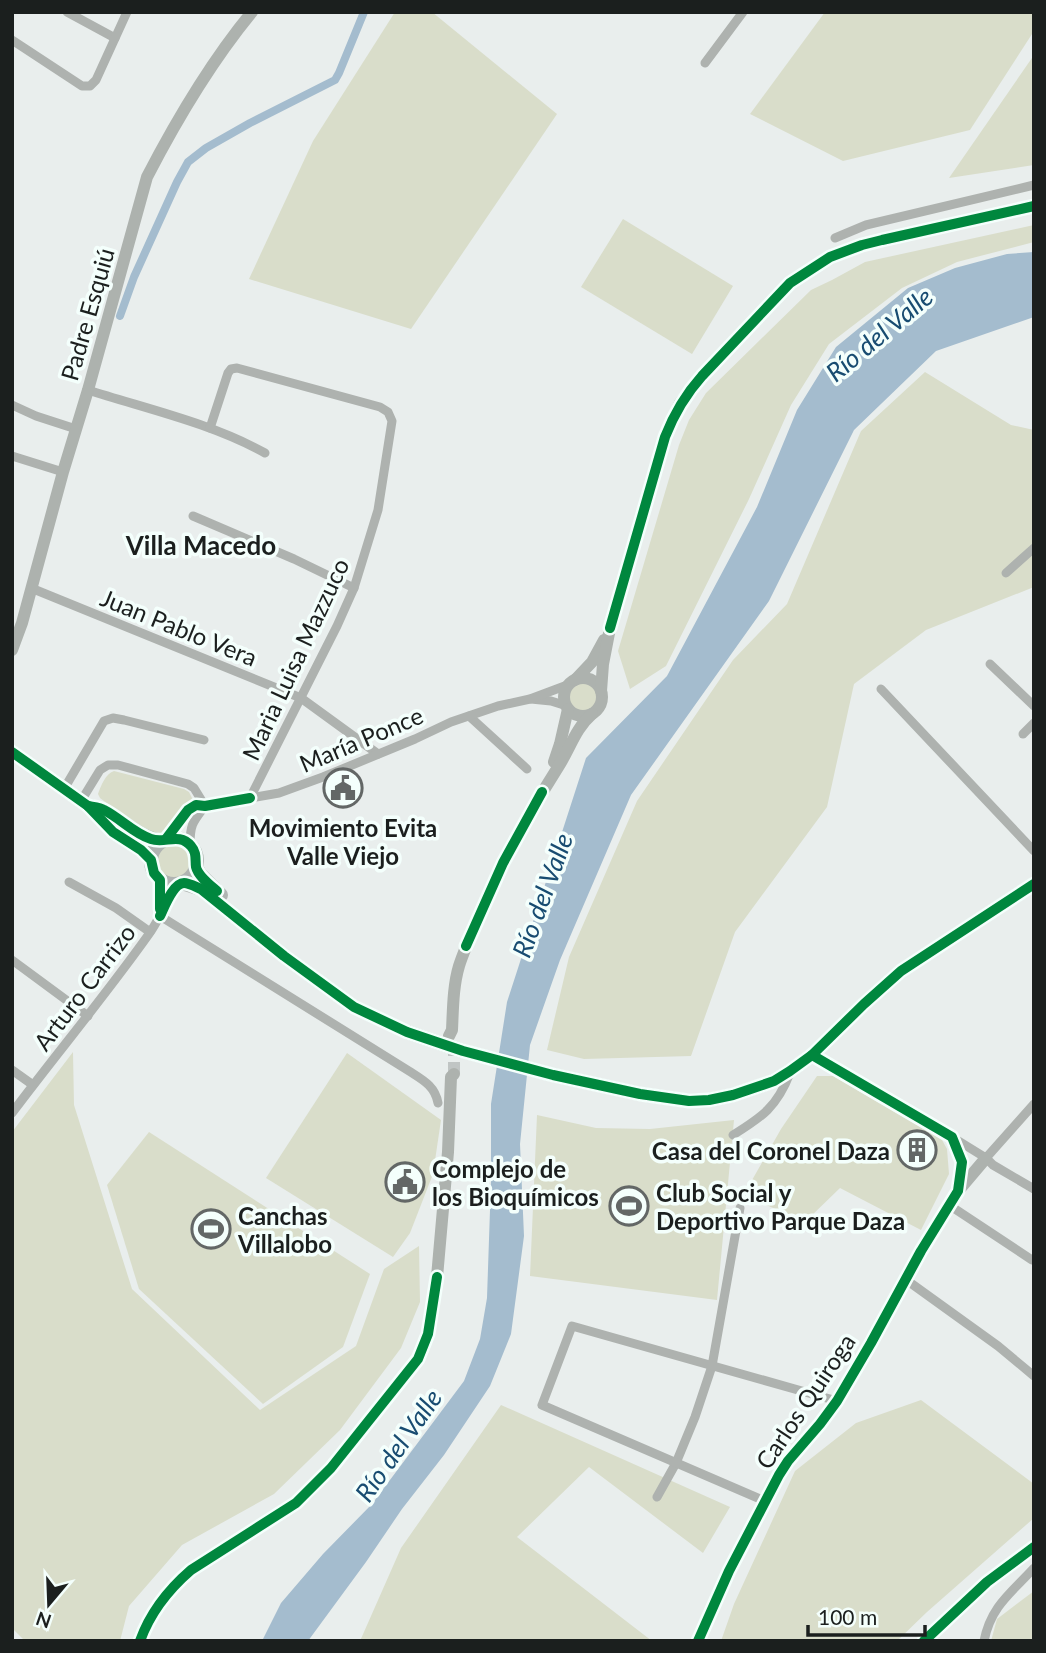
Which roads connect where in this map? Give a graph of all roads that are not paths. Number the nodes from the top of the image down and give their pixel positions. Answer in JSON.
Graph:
{"nodes":[{"id":1,"x":67,"y":12,"type":"edge"},
{"id":2,"x":127,"y":12,"type":"edge"},
{"id":3,"x":252,"y":12,"type":"edge"},
{"id":4,"x":743,"y":12,"type":"edge"},
{"id":5,"x":115,"y":38,"type":"junction"},
{"id":6,"x":12,"y":40,"type":"edge"},
{"id":7,"x":705,"y":63,"type":"dead end"},
{"id":8,"x":1034,"y":185,"type":"edge"},
{"id":9,"x":1034,"y":206,"type":"edge"},
{"id":10,"x":835,"y":237,"type":"dead end"},
{"id":11,"x":88,"y":390,"type":"junction"},
{"id":12,"x":13,"y":407,"type":"edge"},
{"id":13,"x":210,"y":428,"type":"junction"},
{"id":14,"x":76,"y":429,"type":"junction"},
{"id":15,"x":265,"y":453,"type":"dead end"},
{"id":16,"x":12,"y":456,"type":"edge"},
{"id":17,"x":63,"y":471,"type":"junction"},
{"id":18,"x":193,"y":516,"type":"dead end"},
{"id":19,"x":1034,"y":548,"type":"edge"},
{"id":20,"x":1006,"y":573,"type":"dead end"},
{"id":21,"x":31,"y":588,"type":"junction"},
{"id":22,"x":354,"y":588,"type":"junction"},
{"id":23,"x":610,"y":628,"type":"junction"},
{"id":24,"x":12,"y":650,"type":"edge"},
{"id":25,"x":990,"y":664,"type":"dead end"},
{"id":26,"x":572,"y":682,"type":"junction"},
{"id":27,"x":1034,"y":688,"type":"edge"},
{"id":28,"x":881,"y":689,"type":"dead end"},
{"id":29,"x":601,"y":691,"type":"junction"},
{"id":30,"x":1024,"y":697,"type":"junction"},
{"id":31,"x":301,"y":698,"type":"junction"},
{"id":32,"x":530,"y":699,"type":"junction"},
{"id":33,"x":1034,"y":706,"type":"edge"},
{"id":34,"x":567,"y":707,"type":"junction"},
{"id":35,"x":592,"y":714,"type":"junction"},
{"id":36,"x":469,"y":716,"type":"junction"},
{"id":37,"x":1034,"y":723,"type":"edge"},
{"id":38,"x":1023,"y":734,"type":"dead end"},
{"id":39,"x":204,"y":740,"type":"dead end"},
{"id":40,"x":12,"y":752,"type":"edge"},
{"id":41,"x":378,"y":754,"type":"junction"},
{"id":42,"x":527,"y":769,"type":"dead end"},
{"id":43,"x":64,"y":789,"type":"junction"},
{"id":44,"x":542,"y":792,"type":"junction"},
{"id":45,"x":250,"y":798,"type":"junction"},
{"id":46,"x":85,"y":803,"type":"junction"},
{"id":47,"x":205,"y":806,"type":"junction"},
{"id":48,"x":164,"y":840,"type":"junction"},
{"id":49,"x":190,"y":845,"type":"junction"},
{"id":50,"x":1034,"y":851,"type":"edge"},
{"id":51,"x":151,"y":860,"type":"junction"},
{"id":52,"x":196,"y":867,"type":"junction"},
{"id":53,"x":160,"y":880,"type":"junction"},
{"id":54,"x":69,"y":882,"type":"dead end"},
{"id":55,"x":180,"y":883,"type":"junction"},
{"id":56,"x":1034,"y":884,"type":"edge"},
{"id":57,"x":160,"y":916,"type":"junction"},
{"id":58,"x":150,"y":932,"type":"junction"},
{"id":59,"x":12,"y":960,"type":"edge"},
{"id":60,"x":88,"y":1016,"type":"junction"},
{"id":61,"x":383,"y":1020,"type":"junction"},
{"id":62,"x":451,"y":1034,"type":"tunnel mouth"},
{"id":63,"x":812,"y":1055,"type":"junction"},
{"id":64,"x":12,"y":1070,"type":"edge"},
{"id":65,"x":790,"y":1072,"type":"junction"},
{"id":66,"x":451,"y":1075,"type":"tunnel mouth"},
{"id":67,"x":33,"y":1085,"type":"junction"},
{"id":68,"x":439,"y":1103,"type":"dead end"},
{"id":69,"x":1034,"y":1104,"type":"edge"},
{"id":70,"x":12,"y":1113,"type":"edge"},
{"id":71,"x":733,"y":1135,"type":"dead end"},
{"id":72,"x":952,"y":1137,"type":"junction"},
{"id":73,"x":986,"y":1158,"type":"junction"},
{"id":74,"x":1034,"y":1189,"type":"edge"},
{"id":75,"x":958,"y":1191,"type":"junction"},
{"id":76,"x":949,"y":1205,"type":"junction"},
{"id":77,"x":740,"y":1208,"type":"dead end"},
{"id":78,"x":1032,"y":1260,"type":"dead end"},
{"id":79,"x":905,"y":1279,"type":"junction"},
{"id":80,"x":712,"y":1366,"type":"junction"},
{"id":81,"x":1034,"y":1376,"type":"edge"},
{"id":82,"x":837,"y":1401,"type":"junction"},
{"id":83,"x":676,"y":1463,"type":"junction"},
{"id":84,"x":657,"y":1497,"type":"dead end"},
{"id":85,"x":765,"y":1502,"type":"junction"},
{"id":86,"x":1034,"y":1547,"type":"edge"},
{"id":87,"x":1034,"y":1568,"type":"edge"},
{"id":88,"x":139,"y":1641,"type":"edge"},
{"id":89,"x":698,"y":1641,"type":"edge"},
{"id":90,"x":924,"y":1641,"type":"edge"},
{"id":91,"x":984,"y":1641,"type":"edge"}],
"edges":[{"from":1,"to":5,"type":"street"},
{"from":2,"to":5,"type":"street"},
{"from":3,"to":11,"type":"main road","name":"Padre Esquiú"},
{"from":4,"to":7,"type":"street"},
{"from":5,"to":6,"type":"street"},
{"from":8,"to":10,"type":"street"},
{"from":9,"to":23,"type":"main road"},
{"from":11,"to":13,"type":"street"},
{"from":11,"to":14,"type":"main road","name":"Padre Esquiú"},
{"from":12,"to":14,"type":"street"},
{"from":13,"to":15,"type":"street"},
{"from":13,"to":22,"type":"street","name":"Maria Luisa Mazzuco"},
{"from":14,"to":17,"type":"main road","name":"Padre Esquiú"},
{"from":16,"to":17,"type":"street"},
{"from":17,"to":21,"type":"main road","name":"Padre Esquiú"},
{"from":18,"to":22,"type":"street"},
{"from":19,"to":20,"type":"street"},
{"from":21,"to":24,"type":"main road","name":"Padre Esquiú"},
{"from":21,"to":31,"type":"street","name":"Juan Pablo Vera"},
{"from":22,"to":31,"type":"street","name":"Maria Luisa Mazzuco"},
{"from":23,"to":26,"type":"main road"},
{"from":23,"to":29,"type":"main road"},
{"from":25,"to":30,"type":"street"},
{"from":26,"to":29,"type":"main road"},
{"from":26,"to":32,"type":"street","name":"María Ponce"},
{"from":26,"to":34,"type":"main road"},
{"from":27,"to":30,"type":"street"},
{"from":28,"to":50,"type":"street"},
{"from":29,"to":35,"type":"main road"},
{"from":30,"to":33,"type":"street"},
{"from":31,"to":41,"type":"street","name":"Juan Pablo Vera"},
{"from":31,"to":45,"type":"street","name":"Maria Luisa Mazzuco"},
{"from":32,"to":34,"type":"street","name":"María Ponce"},
{"from":32,"to":36,"type":"street","name":"María Ponce"},
{"from":34,"to":35,"type":"main road"},
{"from":34,"to":44,"type":"main road"},
{"from":35,"to":44,"type":"main road"},
{"from":36,"to":41,"type":"street","name":"María Ponce"},
{"from":36,"to":42,"type":"street"},
{"from":37,"to":38,"type":"street"},
{"from":39,"to":43,"type":"street"},
{"from":40,"to":43,"type":"main road"},
{"from":41,"to":45,"type":"street","name":"María Ponce"},
{"from":43,"to":46,"type":"main road"},
{"from":44,"to":62,"type":"main road"},
{"from":45,"to":47,"type":"street","name":"María Ponce"},
{"from":46,"to":47,"type":"street"},
{"from":46,"to":48,"type":"main road"},
{"from":46,"to":51,"type":"main road"},
{"from":47,"to":48,"type":"street","name":"María Ponce"},
{"from":47,"to":49,"type":"street"},
{"from":48,"to":49,"type":"main road"},
{"from":48,"to":51,"type":"main road"},
{"from":49,"to":52,"type":"main road"},
{"from":51,"to":53,"type":"main road"},
{"from":52,"to":55,"type":"main road"},
{"from":52,"to":61,"type":"main road"},
{"from":53,"to":55,"type":"main road"},
{"from":53,"to":57,"type":"street","name":"Arturo Carrizo"},
{"from":54,"to":58,"type":"street"},
{"from":55,"to":57,"type":"street","name":"Arturo Carrizo"},
{"from":55,"to":61,"type":"main road"},
{"from":56,"to":63,"type":"main road"},
{"from":57,"to":58,"type":"street","name":"Arturo Carrizo"},
{"from":57,"to":68,"type":"street"},
{"from":58,"to":60,"type":"street","name":"Arturo Carrizo"},
{"from":59,"to":60,"type":"street"},
{"from":60,"to":67,"type":"street","name":"Arturo Carrizo"},
{"from":61,"to":65,"type":"main road"},
{"from":63,"to":65,"type":"main road"},
{"from":63,"to":72,"type":"street"},
{"from":64,"to":67,"type":"street"},
{"from":65,"to":71,"type":"street"},
{"from":66,"to":88,"type":"main road"},
{"from":67,"to":70,"type":"street","name":"Arturo Carrizo"},
{"from":69,"to":73,"type":"street","name":"Carlos Quiroga"},
{"from":72,"to":73,"type":"street"},
{"from":72,"to":75,"type":"street"},
{"from":73,"to":74,"type":"street"},
{"from":73,"to":75,"type":"main road","name":"Carlos Quiroga"},
{"from":75,"to":76,"type":"main road","name":"Carlos Quiroga"},
{"from":76,"to":78,"type":"street"},
{"from":76,"to":79,"type":"main road","name":"Carlos Quiroga"},
{"from":77,"to":80,"type":"street"},
{"from":79,"to":81,"type":"street"},
{"from":79,"to":82,"type":"main road","name":"Carlos Quiroga"},
{"from":80,"to":82,"type":"street"},
{"from":80,"to":83,"type":"street"},
{"from":80,"to":83,"type":"street"},
{"from":82,"to":85,"type":"main road","name":"Carlos Quiroga"},
{"from":83,"to":84,"type":"street"},
{"from":83,"to":85,"type":"street"},
{"from":85,"to":89,"type":"main road","name":"Carlos Quiroga"},
{"from":86,"to":90,"type":"main road"},
{"from":87,"to":91,"type":"street"}]}
